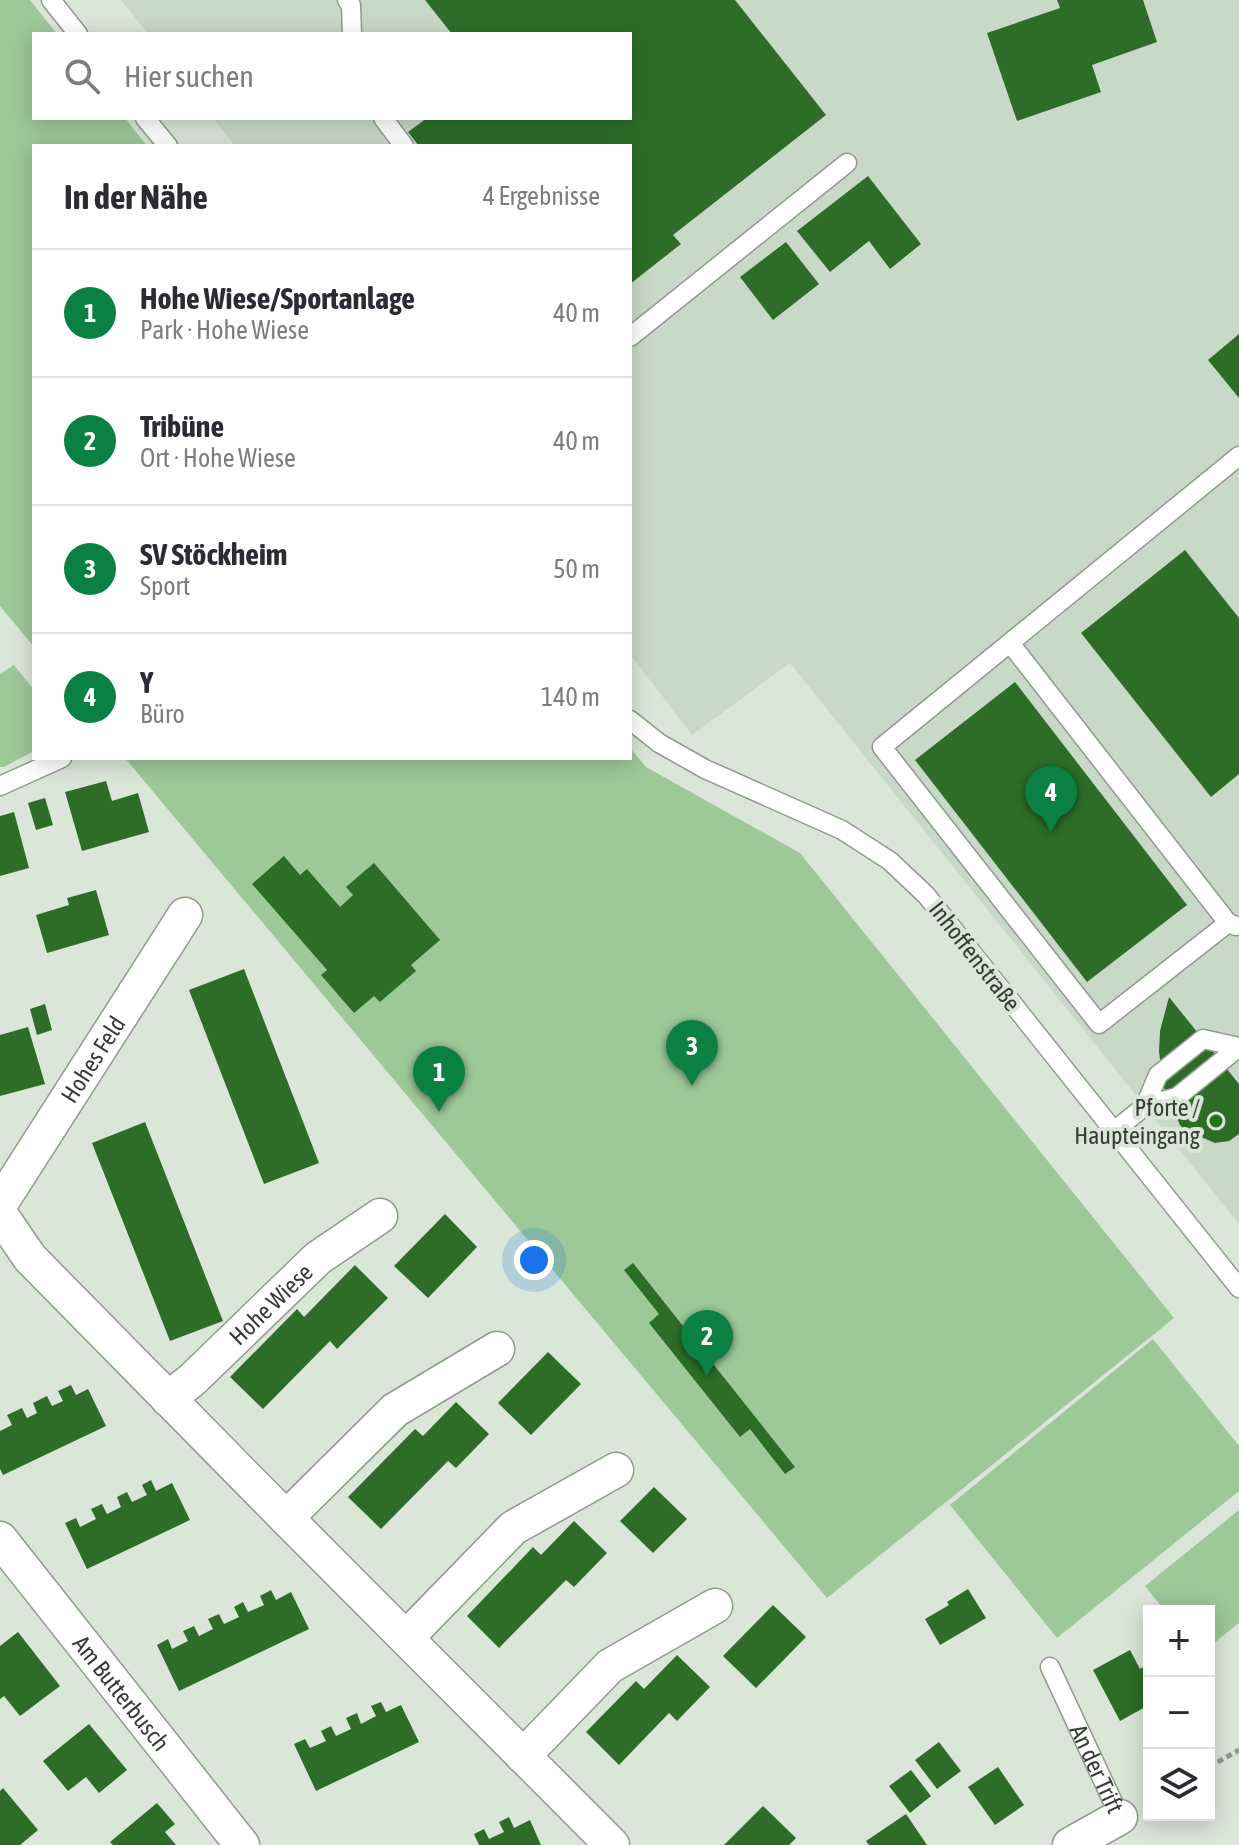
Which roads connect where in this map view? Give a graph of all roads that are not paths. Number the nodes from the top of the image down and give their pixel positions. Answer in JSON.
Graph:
{"nodes":[{"id":1,"x":51,"y":0,"type":"edge"},
{"id":2,"x":347,"y":0,"type":"edge"},
{"id":3,"x":76,"y":32,"type":"edge"},
{"id":4,"x":352,"y":32,"type":"edge"},
{"id":5,"x":147,"y":120,"type":"edge"},
{"id":6,"x":384,"y":120,"type":"edge"},
{"id":7,"x":166,"y":144,"type":"edge"},
{"id":8,"x":402,"y":144,"type":"edge"},
{"id":9,"x":847,"y":163,"type":"dead end"},
{"id":10,"x":632,"y":335,"type":"edge"},
{"id":11,"x":1239,"y":456,"type":"edge"},
{"id":12,"x":1010,"y":643,"type":"junction"},
{"id":13,"x":632,"y":722,"type":"edge"},
{"id":14,"x":58,"y":760,"type":"edge"},
{"id":15,"x":0,"y":786,"type":"edge"},
{"id":16,"x":185,"y":915,"type":"dead end"},
{"id":17,"x":1233,"y":925,"type":"edge"},
{"id":18,"x":1145,"y":1106,"type":"junction"},
{"id":19,"x":1114,"y":1131,"type":"junction"},
{"id":20,"x":0,"y":1204,"type":"edge"},
{"id":21,"x":0,"y":1214,"type":"edge"},
{"id":22,"x":380,"y":1216,"type":"dead end"},
{"id":23,"x":1239,"y":1288,"type":"edge"},
{"id":24,"x":497,"y":1349,"type":"dead end"},
{"id":25,"x":168,"y":1399,"type":"junction"},
{"id":26,"x":616,"y":1470,"type":"dead end"},
{"id":27,"x":286,"y":1518,"type":"junction"},
{"id":28,"x":0,"y":1539,"type":"edge"},
{"id":29,"x":715,"y":1606,"type":"dead end"},
{"id":30,"x":406,"y":1638,"type":"junction"},
{"id":31,"x":1050,"y":1667,"type":"dead end"},
{"id":32,"x":523,"y":1756,"type":"junction"},
{"id":33,"x":1120,"y":1817,"type":"joint"},
{"id":34,"x":242,"y":1845,"type":"edge"},
{"id":35,"x":612,"y":1845,"type":"edge"},
{"id":36,"x":1070,"y":1845,"type":"edge"}],
"edges":[{"from":1,"to":3,"type":"lane"},
{"from":2,"to":4,"type":"lane"},
{"from":5,"to":7,"type":"lane"},
{"from":6,"to":8,"type":"lane"},
{"from":9,"to":10,"type":"lane"},
{"from":11,"to":12,"type":"lane"},
{"from":12,"to":17,"type":"lane"},
{"from":12,"to":17,"type":"lane"},
{"from":13,"to":19,"type":"lane","name":"Inhoffenstraße"},
{"from":14,"to":15,"type":"lane"},
{"from":16,"to":20,"type":"street","name":"Hohes Feld"},
{"from":18,"to":18,"type":"lane"},
{"from":18,"to":19,"type":"lane"},
{"from":19,"to":23,"type":"lane","name":"Inhoffenstraße"},
{"from":21,"to":25,"type":"street"},
{"from":22,"to":25,"type":"street","name":"Hohe Wiese"},
{"from":24,"to":27,"type":"street"},
{"from":25,"to":27,"type":"street"},
{"from":26,"to":30,"type":"street"},
{"from":27,"to":30,"type":"street"},
{"from":28,"to":34,"type":"street","name":"Am Butterbusch"},
{"from":29,"to":32,"type":"street"},
{"from":30,"to":32,"type":"street"},
{"from":31,"to":33,"type":"lane","name":"An der Trift"},
{"from":32,"to":35,"type":"street"},
{"from":33,"to":36,"type":"street","name":"An der Trift"}]}
